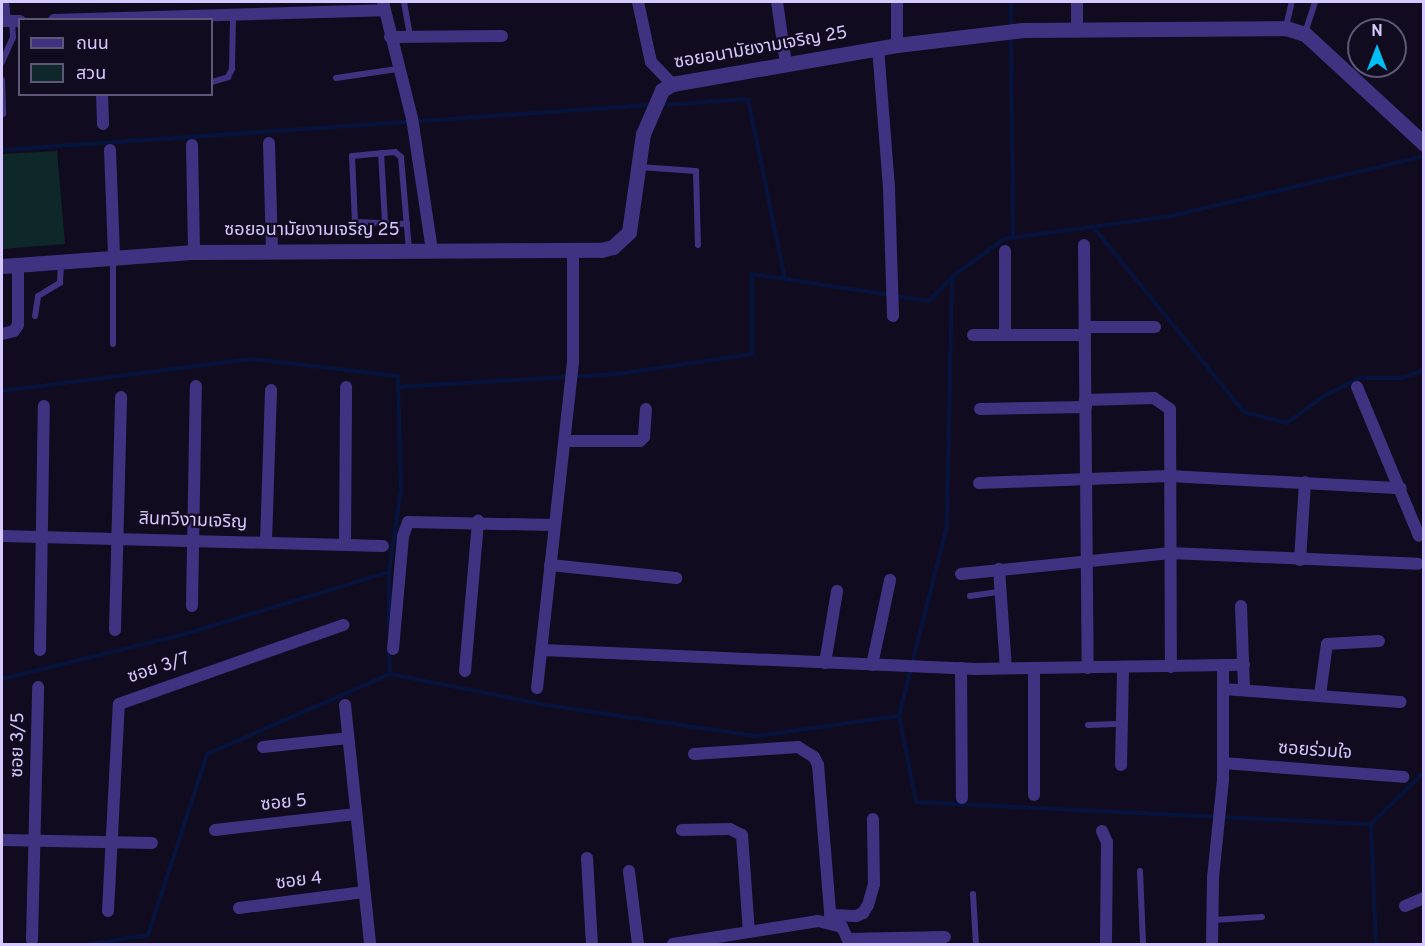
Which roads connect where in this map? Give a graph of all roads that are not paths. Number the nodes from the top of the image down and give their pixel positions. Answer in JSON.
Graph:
{"nodes":[{"id":1,"x":3,"y":2,"type":"edge"},
{"id":2,"x":404,"y":2,"type":"edge"},
{"id":3,"x":638,"y":2,"type":"edge"},
{"id":4,"x":777,"y":2,"type":"edge"},
{"id":5,"x":897,"y":2,"type":"edge"},
{"id":6,"x":1077,"y":2,"type":"edge"},
{"id":7,"x":1292,"y":2,"type":"edge"},
{"id":8,"x":1315,"y":2,"type":"edge"},
{"id":9,"x":383,"y":6,"type":"edge"},
{"id":10,"x":233,"y":14,"type":"junction"},
{"id":11,"x":126,"y":18,"type":"edge"},
{"id":12,"x":9,"y":21,"type":"edge"},
{"id":13,"x":1286,"y":28,"type":"junction"},
{"id":14,"x":1077,"y":29,"type":"junction"},
{"id":15,"x":1305,"y":34,"type":"junction"},
{"id":16,"x":502,"y":36,"type":"dead end"},
{"id":17,"x":390,"y":37,"type":"junction"},
{"id":18,"x":410,"y":37,"type":"junction"},
{"id":19,"x":897,"y":45,"type":"junction"},
{"id":20,"x":878,"y":48,"type":"junction"},
{"id":21,"x":2,"y":62,"type":"edge"},
{"id":22,"x":786,"y":63,"type":"junction"},
{"id":23,"x":397,"y":69,"type":"junction"},
{"id":24,"x":336,"y":78,"type":"dead end"},
{"id":25,"x":2,"y":80,"type":"edge"},
{"id":26,"x":213,"y":82,"type":"edge"},
{"id":27,"x":672,"y":84,"type":"junction"},
{"id":28,"x":102,"y":96,"type":"edge"},
{"id":29,"x":3,"y":114,"type":"edge"},
{"id":30,"x":103,"y":124,"type":"dead end"},
{"id":31,"x":269,"y":143,"type":"dead end"},
{"id":32,"x":1424,"y":144,"type":"edge"},
{"id":33,"x":192,"y":145,"type":"dead end"},
{"id":34,"x":110,"y":150,"type":"dead end"},
{"id":35,"x":381,"y":153,"type":"junction"},
{"id":36,"x":638,"y":167,"type":"junction"},
{"id":37,"x":385,"y":223,"type":"junction"},
{"id":38,"x":406,"y":224,"type":"junction"},
{"id":39,"x":698,"y":245,"type":"dead end"},
{"id":40,"x":1084,"y":245,"type":"dead end"},
{"id":41,"x":409,"y":250,"type":"junction"},
{"id":42,"x":432,"y":250,"type":"junction"},
{"id":43,"x":272,"y":251,"type":"junction"},
{"id":44,"x":1005,"y":251,"type":"dead end"},
{"id":45,"x":194,"y":252,"type":"junction"},
{"id":46,"x":573,"y":252,"type":"junction"},
{"id":47,"x":114,"y":255,"type":"junction"},
{"id":48,"x":61,"y":259,"type":"junction"},
{"id":49,"x":18,"y":264,"type":"junction"},
{"id":50,"x":2,"y":266,"type":"edge"},
{"id":51,"x":35,"y":316,"type":"dead end"},
{"id":52,"x":893,"y":316,"type":"dead end"},
{"id":53,"x":1155,"y":327,"type":"dead end"},
{"id":54,"x":1085,"y":331,"type":"junction"},
{"id":55,"x":2,"y":334,"type":"edge"},
{"id":56,"x":973,"y":335,"type":"dead end"},
{"id":57,"x":1005,"y":335,"type":"junction"},
{"id":58,"x":113,"y":344,"type":"dead end"},
{"id":59,"x":196,"y":386,"type":"dead end"},
{"id":60,"x":346,"y":387,"type":"dead end"},
{"id":61,"x":1357,"y":387,"type":"dead end"},
{"id":62,"x":271,"y":390,"type":"dead end"},
{"id":63,"x":121,"y":397,"type":"dead end"},
{"id":64,"x":1085,"y":404,"type":"junction"},
{"id":65,"x":44,"y":406,"type":"dead end"},
{"id":66,"x":646,"y":409,"type":"dead end"},
{"id":67,"x":980,"y":409,"type":"dead end"},
{"id":68,"x":566,"y":441,"type":"junction"},
{"id":69,"x":1169,"y":476,"type":"junction"},
{"id":70,"x":1086,"y":480,"type":"junction"},
{"id":71,"x":1305,"y":482,"type":"junction"},
{"id":72,"x":979,"y":483,"type":"dead end"},
{"id":73,"x":1401,"y":488,"type":"junction"},
{"id":74,"x":478,"y":521,"type":"junction"},
{"id":75,"x":554,"y":525,"type":"junction"},
{"id":76,"x":2,"y":536,"type":"edge"},
{"id":77,"x":1419,"y":536,"type":"dead end"},
{"id":78,"x":40,"y":537,"type":"junction"},
{"id":79,"x":117,"y":538,"type":"junction"},
{"id":80,"x":193,"y":540,"type":"junction"},
{"id":81,"x":266,"y":542,"type":"junction"},
{"id":82,"x":345,"y":544,"type":"junction"},
{"id":83,"x":383,"y":546,"type":"dead end"},
{"id":84,"x":1171,"y":553,"type":"junction"},
{"id":85,"x":1086,"y":560,"type":"junction"},
{"id":86,"x":1300,"y":560,"type":"junction"},
{"id":87,"x":1418,"y":564,"type":"dead end"},
{"id":88,"x":550,"y":565,"type":"junction"},
{"id":89,"x":999,"y":569,"type":"junction"},
{"id":90,"x":961,"y":574,"type":"dead end"},
{"id":91,"x":676,"y":578,"type":"dead end"},
{"id":92,"x":890,"y":580,"type":"dead end"},
{"id":93,"x":837,"y":591,"type":"dead end"},
{"id":94,"x":1000,"y":592,"type":"junction"},
{"id":95,"x":970,"y":596,"type":"dead end"},
{"id":96,"x":192,"y":606,"type":"dead end"},
{"id":97,"x":1241,"y":606,"type":"dead end"},
{"id":98,"x":343,"y":625,"type":"dead end"},
{"id":99,"x":116,"y":630,"type":"dead end"},
{"id":100,"x":1379,"y":641,"type":"dead end"},
{"id":101,"x":393,"y":649,"type":"dead end"},
{"id":102,"x":40,"y":651,"type":"dead end"},
{"id":103,"x":542,"y":651,"type":"junction"},
{"id":104,"x":825,"y":663,"type":"junction"},
{"id":105,"x":872,"y":665,"type":"junction"},
{"id":106,"x":1244,"y":665,"type":"junction"},
{"id":107,"x":1171,"y":666,"type":"junction"},
{"id":108,"x":1223,"y":666,"type":"junction"},
{"id":109,"x":1123,"y":667,"type":"junction"},
{"id":110,"x":961,"y":668,"type":"junction"},
{"id":111,"x":1006,"y":668,"type":"junction"},
{"id":112,"x":1034,"y":668,"type":"junction"},
{"id":113,"x":1088,"y":668,"type":"junction"},
{"id":114,"x":465,"y":671,"type":"dead end"},
{"id":115,"x":38,"y":687,"type":"dead end"},
{"id":116,"x":537,"y":688,"type":"dead end"},
{"id":117,"x":1223,"y":689,"type":"junction"},
{"id":118,"x":1244,"y":689,"type":"junction"},
{"id":119,"x":1320,"y":695,"type":"junction"},
{"id":120,"x":1401,"y":702,"type":"dead end"},
{"id":121,"x":345,"y":705,"type":"dead end"},
{"id":122,"x":1121,"y":724,"type":"junction"},
{"id":123,"x":1088,"y":725,"type":"dead end"},
{"id":124,"x":348,"y":738,"type":"junction"},
{"id":125,"x":263,"y":747,"type":"dead end"},
{"id":126,"x":694,"y":754,"type":"dead end"},
{"id":127,"x":1223,"y":763,"type":"junction"},
{"id":128,"x":1121,"y":765,"type":"dead end"},
{"id":129,"x":1403,"y":777,"type":"dead end"},
{"id":130,"x":1034,"y":795,"type":"dead end"},
{"id":131,"x":962,"y":798,"type":"dead end"},
{"id":132,"x":356,"y":814,"type":"junction"},
{"id":133,"x":873,"y":819,"type":"dead end"},
{"id":134,"x":215,"y":830,"type":"dead end"},
{"id":135,"x":682,"y":830,"type":"dead end"},
{"id":136,"x":1102,"y":831,"type":"dead end"},
{"id":137,"x":2,"y":840,"type":"edge"},
{"id":138,"x":34,"y":841,"type":"junction"},
{"id":139,"x":111,"y":842,"type":"junction"},
{"id":140,"x":152,"y":843,"type":"dead end"},
{"id":141,"x":587,"y":858,"type":"dead end"},
{"id":142,"x":629,"y":871,"type":"dead end"},
{"id":143,"x":1140,"y":871,"type":"dead end"},
{"id":144,"x":364,"y":892,"type":"junction"},
{"id":145,"x":973,"y":894,"type":"dead end"},
{"id":146,"x":1424,"y":898,"type":"edge"},
{"id":147,"x":1405,"y":906,"type":"dead end"},
{"id":148,"x":238,"y":908,"type":"dead end"},
{"id":149,"x":108,"y":911,"type":"dead end"},
{"id":150,"x":1262,"y":917,"type":"dead end"},
{"id":151,"x":830,"y":919,"type":"junction"},
{"id":152,"x":1213,"y":920,"type":"junction"},
{"id":153,"x":748,"y":932,"type":"junction"},
{"id":154,"x":945,"y":937,"type":"dead end"},
{"id":155,"x":32,"y":940,"type":"dead end"},
{"id":156,"x":849,"y":942,"type":"edge"},
{"id":157,"x":370,"y":945,"type":"edge"},
{"id":158,"x":592,"y":945,"type":"edge"},
{"id":159,"x":639,"y":945,"type":"edge"},
{"id":160,"x":673,"y":945,"type":"edge"},
{"id":161,"x":976,"y":945,"type":"edge"},
{"id":162,"x":1106,"y":945,"type":"edge"},
{"id":163,"x":1143,"y":945,"type":"edge"},
{"id":164,"x":1212,"y":945,"type":"edge"}],
"edges":[{"from":1,"to":12,"type":"street"},
{"from":2,"to":18,"type":"lane"},
{"from":3,"to":27,"type":"street"},
{"from":4,"to":22,"type":"street"},
{"from":5,"to":19,"type":"street"},
{"from":6,"to":14,"type":"street"},
{"from":7,"to":13,"type":"lane"},
{"from":8,"to":15,"type":"lane"},
{"from":9,"to":10,"type":"street"},
{"from":9,"to":17,"type":"street"},
{"from":10,"to":11,"type":"street"},
{"from":10,"to":26,"type":"lane"},
{"from":12,"to":21,"type":"lane"},
{"from":13,"to":14,"type":"street","name":"ซอยอนามัยงามเจริญ 25"},
{"from":13,"to":15,"type":"street","name":"ซอยอนามัยงามเจริญ 25"},
{"from":14,"to":19,"type":"street","name":"ซอยอนามัยงามเจริญ 25"},
{"from":15,"to":32,"type":"street","name":"ซอยอนามัยงามเจริญ 25"},
{"from":16,"to":18,"type":"street"},
{"from":17,"to":18,"type":"street"},
{"from":17,"to":23,"type":"street"},
{"from":19,"to":20,"type":"street","name":"ซอยอนามัยงามเจริญ 25"},
{"from":20,"to":22,"type":"street","name":"ซอยอนามัยงามเจริญ 25"},
{"from":20,"to":52,"type":"street"},
{"from":22,"to":27,"type":"street","name":"ซอยอนามัยงามเจริญ 25"},
{"from":23,"to":24,"type":"lane"},
{"from":23,"to":42,"type":"street"},
{"from":25,"to":29,"type":"lane"},
{"from":27,"to":36,"type":"street","name":"ซอยอนามัยงามเจริญ 25"},
{"from":28,"to":30,"type":"street"},
{"from":31,"to":43,"type":"street"},
{"from":33,"to":45,"type":"street"},
{"from":34,"to":47,"type":"street"},
{"from":35,"to":37,"type":"lane"},
{"from":35,"to":37,"type":"lane"},
{"from":35,"to":38,"type":"lane"},
{"from":36,"to":39,"type":"lane"},
{"from":36,"to":46,"type":"street","name":"ซอยอนามัยงามเจริญ 25"},
{"from":37,"to":38,"type":"lane"},
{"from":38,"to":41,"type":"lane"},
{"from":40,"to":54,"type":"street"},
{"from":41,"to":42,"type":"street","name":"ซอยอนามัยงามเจริญ 25"},
{"from":41,"to":43,"type":"street","name":"ซอยอนามัยงามเจริญ 25"},
{"from":42,"to":46,"type":"street","name":"ซอยอนามัยงามเจริญ 25"},
{"from":43,"to":45,"type":"street","name":"ซอยอนามัยงามเจริญ 25"},
{"from":44,"to":57,"type":"street"},
{"from":45,"to":47,"type":"street","name":"ซอยอนามัยงามเจริญ 25"},
{"from":46,"to":68,"type":"street"},
{"from":47,"to":48,"type":"street","name":"ซอยอนามัยงามเจริญ 25"},
{"from":47,"to":58,"type":"lane"},
{"from":48,"to":49,"type":"street","name":"ซอยอนามัยงามเจริญ 25"},
{"from":48,"to":51,"type":"lane"},
{"from":49,"to":50,"type":"street","name":"ซอยอนามัยงามเจริญ 25"},
{"from":49,"to":55,"type":"street"},
{"from":53,"to":54,"type":"street"},
{"from":54,"to":57,"type":"street"},
{"from":54,"to":64,"type":"street"},
{"from":56,"to":57,"type":"street"},
{"from":59,"to":80,"type":"street"},
{"from":60,"to":82,"type":"street"},
{"from":61,"to":73,"type":"street"},
{"from":62,"to":81,"type":"street"},
{"from":63,"to":79,"type":"street"},
{"from":64,"to":67,"type":"street"},
{"from":64,"to":69,"type":"street"},
{"from":64,"to":70,"type":"street"},
{"from":65,"to":78,"type":"street"},
{"from":66,"to":68,"type":"street"},
{"from":68,"to":75,"type":"street"},
{"from":69,"to":70,"type":"street"},
{"from":69,"to":71,"type":"street"},
{"from":69,"to":84,"type":"street"},
{"from":70,"to":72,"type":"street"},
{"from":70,"to":85,"type":"street"},
{"from":71,"to":73,"type":"street"},
{"from":71,"to":86,"type":"street"},
{"from":73,"to":77,"type":"street"},
{"from":74,"to":75,"type":"street"},
{"from":74,"to":101,"type":"street"},
{"from":74,"to":114,"type":"street"},
{"from":75,"to":88,"type":"street"},
{"from":76,"to":78,"type":"street","name":"สินทวีงามเจริญ"},
{"from":78,"to":79,"type":"street","name":"สินทวีงามเจริญ"},
{"from":78,"to":102,"type":"street"},
{"from":79,"to":80,"type":"street","name":"สินทวีงามเจริญ"},
{"from":79,"to":99,"type":"street"},
{"from":80,"to":81,"type":"street","name":"สินทวีงามเจริญ"},
{"from":80,"to":96,"type":"street"},
{"from":81,"to":82,"type":"street","name":"สินทวีงามเจริญ"},
{"from":82,"to":83,"type":"street","name":"สินทวีงามเจริญ"},
{"from":84,"to":85,"type":"street"},
{"from":84,"to":86,"type":"street"},
{"from":84,"to":107,"type":"street"},
{"from":85,"to":89,"type":"street"},
{"from":85,"to":113,"type":"street"},
{"from":86,"to":87,"type":"street"},
{"from":88,"to":91,"type":"street"},
{"from":88,"to":103,"type":"street"},
{"from":89,"to":90,"type":"street"},
{"from":89,"to":94,"type":"street"},
{"from":92,"to":105,"type":"street"},
{"from":93,"to":104,"type":"street"},
{"from":94,"to":95,"type":"lane"},
{"from":94,"to":111,"type":"street"},
{"from":97,"to":106,"type":"street"},
{"from":98,"to":139,"type":"street","name":"ซอย 3/7"},
{"from":100,"to":119,"type":"street"},
{"from":103,"to":104,"type":"street"},
{"from":103,"to":116,"type":"street"},
{"from":104,"to":105,"type":"street"},
{"from":105,"to":110,"type":"street"},
{"from":106,"to":108,"type":"street"},
{"from":106,"to":118,"type":"street"},
{"from":107,"to":108,"type":"street"},
{"from":107,"to":109,"type":"street"},
{"from":108,"to":117,"type":"street"},
{"from":109,"to":113,"type":"street"},
{"from":109,"to":122,"type":"street"},
{"from":110,"to":111,"type":"street"},
{"from":110,"to":131,"type":"street"},
{"from":111,"to":112,"type":"street"},
{"from":112,"to":113,"type":"street"},
{"from":112,"to":130,"type":"street"},
{"from":115,"to":138,"type":"street","name":"ซอย 3/5"},
{"from":117,"to":118,"type":"street"},
{"from":117,"to":127,"type":"street"},
{"from":118,"to":119,"type":"street"},
{"from":119,"to":120,"type":"street"},
{"from":121,"to":124,"type":"street"},
{"from":122,"to":123,"type":"lane"},
{"from":122,"to":128,"type":"street"},
{"from":124,"to":125,"type":"street"},
{"from":124,"to":132,"type":"street"},
{"from":126,"to":151,"type":"street"},
{"from":127,"to":129,"type":"street","name":"ซอยร่วมใจ"},
{"from":127,"to":152,"type":"street"},
{"from":132,"to":134,"type":"street","name":"ซอย 5"},
{"from":132,"to":144,"type":"street"},
{"from":133,"to":151,"type":"street"},
{"from":135,"to":153,"type":"street"},
{"from":136,"to":162,"type":"street"},
{"from":137,"to":138,"type":"street"},
{"from":138,"to":139,"type":"street"},
{"from":138,"to":155,"type":"street","name":"ซอย 3/5"},
{"from":139,"to":140,"type":"street"},
{"from":139,"to":149,"type":"street","name":"ซอย 3/7"},
{"from":141,"to":158,"type":"street"},
{"from":142,"to":159,"type":"street"},
{"from":143,"to":163,"type":"lane"},
{"from":144,"to":148,"type":"street","name":"ซอย 4"},
{"from":144,"to":157,"type":"street"},
{"from":145,"to":161,"type":"lane"},
{"from":146,"to":147,"type":"street"},
{"from":150,"to":152,"type":"lane"},
{"from":151,"to":153,"type":"street"},
{"from":151,"to":156,"type":"street"},
{"from":152,"to":164,"type":"street"},
{"from":153,"to":160,"type":"street"},
{"from":154,"to":156,"type":"street"}]}
